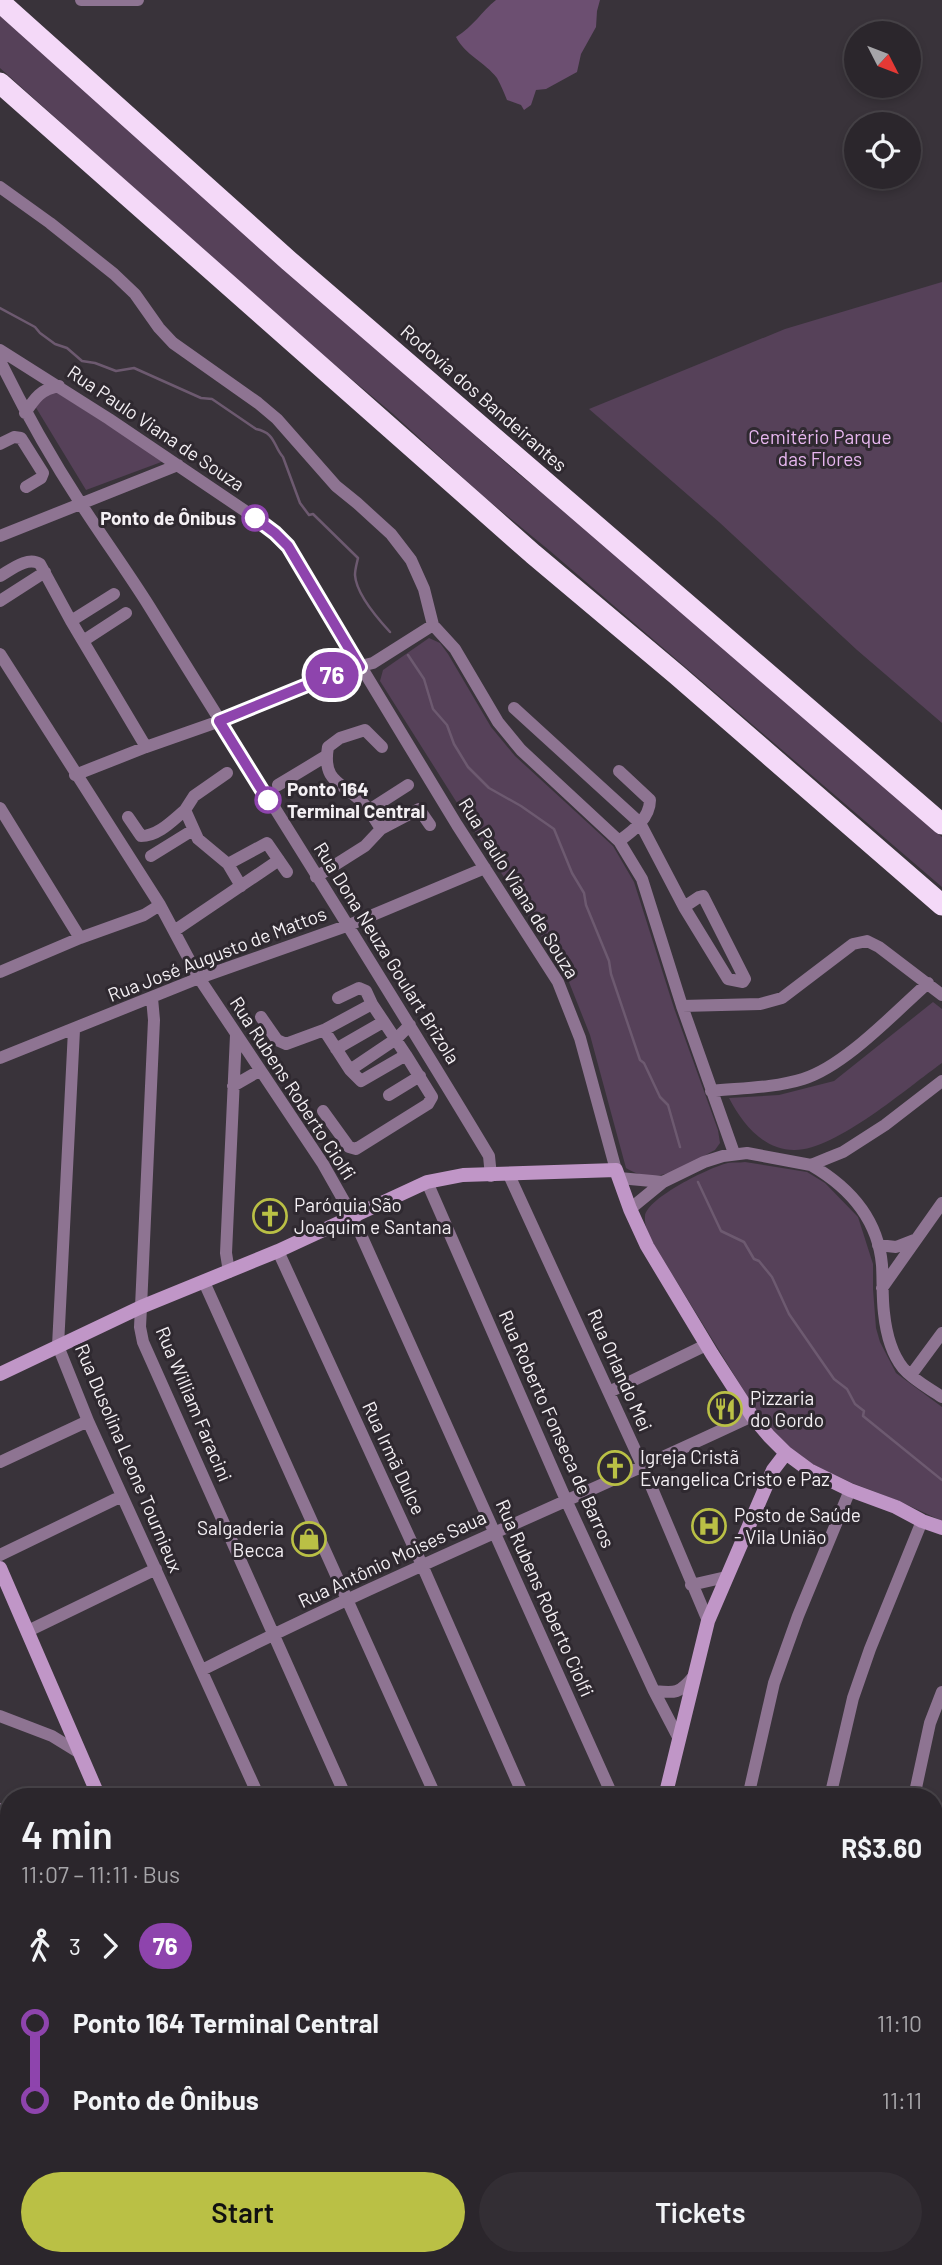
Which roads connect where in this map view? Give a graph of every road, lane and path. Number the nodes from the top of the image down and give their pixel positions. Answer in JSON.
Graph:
{"nodes":[{"id":1,"x":81,"y":0,"type":"edge"},
{"id":2,"x":138,"y":0,"type":"edge"},
{"id":3,"x":0,"y":2,"type":"edge"},
{"id":4,"x":0,"y":83,"type":"edge"},
{"id":5,"x":0,"y":187,"type":"edge"},
{"id":6,"x":0,"y":350,"type":"edge"},
{"id":7,"x":0,"y":361,"type":"edge"},
{"id":8,"x":59,"y":386,"type":"junction"},
{"id":9,"x":25,"y":413,"type":"junction"},
{"id":10,"x":0,"y":444,"type":"edge"},
{"id":11,"x":178,"y":465,"type":"junction"},
{"id":12,"x":26,"y":487,"type":"dead end"},
{"id":13,"x":80,"y":503,"type":"junction"},
{"id":14,"x":0,"y":536,"type":"edge"},
{"id":15,"x":45,"y":572,"type":"junction"},
{"id":16,"x":0,"y":576,"type":"edge"},
{"id":17,"x":114,"y":594,"type":"dead end"},
{"id":18,"x":0,"y":601,"type":"edge"},
{"id":19,"x":126,"y":613,"type":"dead end"},
{"id":20,"x":71,"y":621,"type":"junction"},
{"id":21,"x":433,"y":625,"type":"junction"},
{"id":22,"x":83,"y":641,"type":"junction"},
{"id":23,"x":0,"y":654,"type":"edge"},
{"id":24,"x":360,"y":667,"type":"junction"},
{"id":25,"x":514,"y":708,"type":"dead end"},
{"id":26,"x":219,"y":721,"type":"junction"},
{"id":27,"x":146,"y":747,"type":"junction"},
{"id":28,"x":382,"y":747,"type":"dead end"},
{"id":29,"x":326,"y":756,"type":"junction"},
{"id":30,"x":619,"y":771,"type":"dead end"},
{"id":31,"x":227,"y":773,"type":"dead end"},
{"id":32,"x":75,"y":775,"type":"junction"},
{"id":33,"x":278,"y":785,"type":"dead end"},
{"id":34,"x":408,"y":785,"type":"dead end"},
{"id":35,"x":0,"y":808,"type":"edge"},
{"id":36,"x":185,"y":810,"type":"junction"},
{"id":37,"x":369,"y":810,"type":"junction"},
{"id":38,"x":128,"y":817,"type":"dead end"},
{"id":39,"x":640,"y":823,"type":"junction"},
{"id":40,"x":942,"y":824,"type":"edge"},
{"id":41,"x":430,"y":825,"type":"dead end"},
{"id":42,"x":381,"y":829,"type":"junction"},
{"id":43,"x":193,"y":830,"type":"junction"},
{"id":44,"x":620,"y":841,"type":"junction"},
{"id":45,"x":151,"y":856,"type":"dead end"},
{"id":46,"x":279,"y":860,"type":"junction"},
{"id":47,"x":228,"y":864,"type":"junction"},
{"id":48,"x":485,"y":868,"type":"junction"},
{"id":49,"x":287,"y":872,"type":"dead end"},
{"id":50,"x":316,"y":877,"type":"junction"},
{"id":51,"x":241,"y":886,"type":"junction"},
{"id":52,"x":160,"y":905,"type":"junction"},
{"id":53,"x":942,"y":905,"type":"edge"},
{"id":54,"x":684,"y":907,"type":"junction"},
{"id":55,"x":349,"y":925,"type":"junction"},
{"id":56,"x":174,"y":931,"type":"junction"},
{"id":57,"x":80,"y":938,"type":"junction"},
{"id":58,"x":0,"y":972,"type":"edge"},
{"id":59,"x":199,"y":978,"type":"junction"},
{"id":60,"x":928,"y":983,"type":"junction"},
{"id":61,"x":942,"y":995,"type":"edge"},
{"id":62,"x":152,"y":998,"type":"junction"},
{"id":63,"x":338,"y":998,"type":"dead end"},
{"id":64,"x":372,"y":1004,"type":"junction"},
{"id":65,"x":682,"y":1006,"type":"junction"},
{"id":66,"x":261,"y":1017,"type":"dead end"},
{"id":67,"x":383,"y":1022,"type":"junction"},
{"id":68,"x":410,"y":1025,"type":"junction"},
{"id":69,"x":74,"y":1030,"type":"junction"},
{"id":70,"x":324,"y":1030,"type":"junction"},
{"id":71,"x":236,"y":1035,"type":"junction"},
{"id":72,"x":396,"y":1040,"type":"junction"},
{"id":73,"x":336,"y":1049,"type":"junction"},
{"id":74,"x":406,"y":1055,"type":"junction"},
{"id":75,"x":0,"y":1058,"type":"edge"},
{"id":76,"x":260,"y":1070,"type":"junction"},
{"id":77,"x":350,"y":1070,"type":"junction"},
{"id":78,"x":419,"y":1076,"type":"junction"},
{"id":79,"x":942,"y":1081,"type":"edge"},
{"id":80,"x":233,"y":1086,"type":"junction"},
{"id":81,"x":711,"y":1091,"type":"junction"},
{"id":82,"x":389,"y":1095,"type":"dead end"},
{"id":83,"x":323,"y":1111,"type":"dead end"},
{"id":84,"x":734,"y":1153,"type":"junction"},
{"id":85,"x":811,"y":1164,"type":"junction"},
{"id":86,"x":618,"y":1174,"type":"junction"},
{"id":87,"x":509,"y":1175,"type":"junction"},
{"id":88,"x":491,"y":1176,"type":"junction"},
{"id":89,"x":666,"y":1180,"type":"junction"},
{"id":90,"x":427,"y":1182,"type":"junction"},
{"id":91,"x":942,"y":1203,"type":"edge"},
{"id":92,"x":629,"y":1209,"type":"junction"},
{"id":93,"x":353,"y":1217,"type":"junction"},
{"id":94,"x":917,"y":1238,"type":"junction"},
{"id":95,"x":878,"y":1245,"type":"junction"},
{"id":96,"x":278,"y":1251,"type":"junction"},
{"id":97,"x":229,"y":1272,"type":"junction"},
{"id":98,"x":204,"y":1282,"type":"junction"},
{"id":99,"x":881,"y":1288,"type":"junction"},
{"id":100,"x":141,"y":1307,"type":"junction"},
{"id":101,"x":942,"y":1332,"type":"edge"},
{"id":102,"x":706,"y":1345,"type":"junction"},
{"id":103,"x":58,"y":1346,"type":"junction"},
{"id":104,"x":0,"y":1374,"type":"edge"},
{"id":105,"x":911,"y":1375,"type":"junction"},
{"id":106,"x":609,"y":1392,"type":"junction"},
{"id":107,"x":942,"y":1396,"type":"edge"},
{"id":108,"x":752,"y":1416,"type":"junction"},
{"id":109,"x":88,"y":1421,"type":"junction"},
{"id":110,"x":786,"y":1453,"type":"junction"},
{"id":111,"x":0,"y":1462,"type":"edge"},
{"id":112,"x":643,"y":1468,"type":"junction"},
{"id":113,"x":850,"y":1490,"type":"junction"},
{"id":114,"x":122,"y":1496,"type":"junction"},
{"id":115,"x":566,"y":1500,"type":"junction"},
{"id":116,"x":922,"y":1521,"type":"junction"},
{"id":117,"x":942,"y":1528,"type":"edge"},
{"id":118,"x":495,"y":1533,"type":"junction"},
{"id":119,"x":0,"y":1555,"type":"edge"},
{"id":120,"x":422,"y":1565,"type":"junction"},
{"id":121,"x":0,"y":1568,"type":"edge"},
{"id":122,"x":156,"y":1569,"type":"junction"},
{"id":123,"x":726,"y":1577,"type":"junction"},
{"id":124,"x":691,"y":1585,"type":"junction"},
{"id":125,"x":346,"y":1601,"type":"junction"},
{"id":126,"x":708,"y":1621,"type":"junction"},
{"id":127,"x":28,"y":1631,"type":"junction"},
{"id":128,"x":272,"y":1634,"type":"junction"},
{"id":129,"x":202,"y":1670,"type":"junction"},
{"id":130,"x":693,"y":1677,"type":"junction"},
{"id":131,"x":654,"y":1692,"type":"junction"},
{"id":132,"x":942,"y":1692,"type":"edge"},
{"id":133,"x":0,"y":1716,"type":"edge"},
{"id":134,"x":678,"y":1737,"type":"junction"},
{"id":135,"x":78,"y":1752,"type":"junction"},
{"id":136,"x":95,"y":1788,"type":"edge"},
{"id":137,"x":255,"y":1788,"type":"edge"},
{"id":138,"x":342,"y":1788,"type":"edge"},
{"id":139,"x":432,"y":1788,"type":"edge"},
{"id":140,"x":520,"y":1788,"type":"edge"},
{"id":141,"x":608,"y":1788,"type":"edge"},
{"id":142,"x":667,"y":1788,"type":"edge"},
{"id":143,"x":750,"y":1788,"type":"edge"},
{"id":144,"x":832,"y":1788,"type":"edge"},
{"id":145,"x":916,"y":1788,"type":"edge"}],
"edges":[{"from":1,"to":2,"type":"street"},
{"from":3,"to":40,"type":"highway","name":"Rodovia dos Bandeirantes"},
{"from":4,"to":53,"type":"highway"},
{"from":5,"to":21,"type":"street"},
{"from":6,"to":8,"type":"street","name":"Rua Paulo Viana de Souza"},
{"from":7,"to":9,"type":"street","name":"Rua Dona Neuza Goulart Brizola"},
{"from":8,"to":9,"type":"street"},
{"from":8,"to":11,"type":"street","name":"Rua Paulo Viana de Souza"},
{"from":9,"to":13,"type":"street","name":"Rua Dona Neuza Goulart Brizola"},
{"from":10,"to":12,"type":"street"},
{"from":11,"to":13,"type":"street"},
{"from":11,"to":24,"type":"street","name":"Rua Paulo Viana de Souza"},
{"from":13,"to":14,"type":"street"},
{"from":13,"to":26,"type":"street","name":"Rua Dona Neuza Goulart Brizola"},
{"from":15,"to":16,"type":"street"},
{"from":15,"to":18,"type":"street"},
{"from":15,"to":20,"type":"street"},
{"from":17,"to":20,"type":"street"},
{"from":19,"to":22,"type":"street"},
{"from":20,"to":22,"type":"street"},
{"from":21,"to":24,"type":"street"},
{"from":21,"to":44,"type":"street"},
{"from":22,"to":27,"type":"street"},
{"from":23,"to":32,"type":"street","name":"Rua Rubens Roberto Ciolfi"},
{"from":24,"to":26,"type":"street"},
{"from":24,"to":48,"type":"street","name":"Rua Paulo Viana de Souza"},
{"from":25,"to":39,"type":"street"},
{"from":26,"to":27,"type":"street"},
{"from":26,"to":50,"type":"street","name":"Rua Dona Neuza Goulart Brizola"},
{"from":27,"to":32,"type":"street"},
{"from":28,"to":29,"type":"street"},
{"from":29,"to":33,"type":"street"},
{"from":29,"to":37,"type":"street"},
{"from":30,"to":39,"type":"street"},
{"from":31,"to":36,"type":"street"},
{"from":32,"to":52,"type":"street","name":"Rua Rubens Roberto Ciolfi"},
{"from":34,"to":37,"type":"street"},
{"from":35,"to":57,"type":"street"},
{"from":36,"to":38,"type":"street"},
{"from":36,"to":43,"type":"street"},
{"from":37,"to":42,"type":"street"},
{"from":39,"to":44,"type":"street"},
{"from":39,"to":54,"type":"street"},
{"from":41,"to":42,"type":"street"},
{"from":42,"to":50,"type":"street"},
{"from":43,"to":45,"type":"street"},
{"from":43,"to":47,"type":"street"},
{"from":44,"to":65,"type":"street"},
{"from":46,"to":47,"type":"street"},
{"from":46,"to":49,"type":"street"},
{"from":46,"to":51,"type":"street"},
{"from":47,"to":51,"type":"street"},
{"from":48,"to":55,"type":"street","name":"Rua José Augusto de Mattos"},
{"from":48,"to":86,"type":"street","name":"Rua Paulo Viana de Souza"},
{"from":50,"to":55,"type":"street","name":"Rua Dona Neuza Goulart Brizola"},
{"from":51,"to":56,"type":"street"},
{"from":52,"to":56,"type":"street","name":"Rua Rubens Roberto Ciolfi"},
{"from":52,"to":57,"type":"street"},
{"from":54,"to":54,"type":"street"},
{"from":55,"to":59,"type":"street","name":"Rua José Augusto de Mattos"},
{"from":55,"to":68,"type":"street","name":"Rua Dona Neuza Goulart Brizola"},
{"from":56,"to":59,"type":"street","name":"Rua Rubens Roberto Ciolfi"},
{"from":57,"to":58,"type":"street"},
{"from":59,"to":62,"type":"street","name":"Rua José Augusto de Mattos"},
{"from":59,"to":71,"type":"street","name":"Rua Rubens Roberto Ciolfi"},
{"from":60,"to":61,"type":"street"},
{"from":60,"to":65,"type":"street"},
{"from":60,"to":81,"type":"street"},
{"from":62,"to":69,"type":"street","name":"Rua José Augusto de Mattos"},
{"from":62,"to":100,"type":"street","name":"Rua William Faracini"},
{"from":63,"to":64,"type":"street"},
{"from":64,"to":67,"type":"street"},
{"from":64,"to":70,"type":"street"},
{"from":65,"to":81,"type":"street"},
{"from":66,"to":70,"type":"street"},
{"from":67,"to":72,"type":"street"},
{"from":67,"to":73,"type":"street"},
{"from":68,"to":72,"type":"street"},
{"from":68,"to":88,"type":"street","name":"Rua Dona Neuza Goulart Brizola"},
{"from":69,"to":75,"type":"street","name":"Rua José Augusto de Mattos"},
{"from":69,"to":103,"type":"street","name":"Rua Dusolina Leone Tournieux"},
{"from":70,"to":73,"type":"street"},
{"from":71,"to":76,"type":"street","name":"Rua Rubens Roberto Ciolfi"},
{"from":71,"to":80,"type":"street"},
{"from":72,"to":74,"type":"street"},
{"from":72,"to":77,"type":"street"},
{"from":73,"to":77,"type":"street"},
{"from":74,"to":77,"type":"street"},
{"from":74,"to":78,"type":"street"},
{"from":76,"to":80,"type":"street"},
{"from":76,"to":93,"type":"street","name":"Rua Rubens Roberto Ciolfi"},
{"from":78,"to":82,"type":"street"},
{"from":78,"to":83,"type":"street"},
{"from":79,"to":85,"type":"street"},
{"from":80,"to":97,"type":"street"},
{"from":81,"to":84,"type":"street"},
{"from":84,"to":85,"type":"street"},
{"from":84,"to":89,"type":"street"},
{"from":85,"to":95,"type":"street"},
{"from":86,"to":87,"type":"street"},
{"from":86,"to":89,"type":"street"},
{"from":86,"to":92,"type":"street","name":"Rua Paulo Viana de Souza"},
{"from":87,"to":88,"type":"street"},
{"from":87,"to":106,"type":"street","name":"Rua Orlando Mei"},
{"from":88,"to":90,"type":"street"},
{"from":89,"to":92,"type":"street"},
{"from":90,"to":93,"type":"street"},
{"from":90,"to":115,"type":"street","name":"Rua Roberto Fonseca de Barros"},
{"from":91,"to":94,"type":"street"},
{"from":92,"to":102,"type":"street","name":"Rua Paulo Viana de Souza"},
{"from":93,"to":96,"type":"street"},
{"from":93,"to":118,"type":"street","name":"Rua Rubens Roberto Ciolfi"},
{"from":94,"to":95,"type":"street"},
{"from":94,"to":99,"type":"street"},
{"from":95,"to":99,"type":"street"},
{"from":96,"to":97,"type":"street"},
{"from":96,"to":120,"type":"street","name":"Rua Irmã Dulce"},
{"from":97,"to":98,"type":"street"},
{"from":98,"to":100,"type":"street"},
{"from":98,"to":125,"type":"street"},
{"from":99,"to":105,"type":"street"},
{"from":100,"to":103,"type":"street"},
{"from":100,"to":128,"type":"street","name":"Rua William Faracini"},
{"from":101,"to":105,"type":"street"},
{"from":102,"to":106,"type":"street"},
{"from":102,"to":108,"type":"street","name":"Rua Paulo Viana de Souza"},
{"from":103,"to":104,"type":"street"},
{"from":103,"to":109,"type":"street","name":"Rua Dusolina Leone Tournieux"},
{"from":105,"to":107,"type":"street"},
{"from":106,"to":112,"type":"street","name":"Rua Orlando Mei"},
{"from":108,"to":110,"type":"street","name":"Rua Paulo Viana de Souza"},
{"from":108,"to":112,"type":"street","name":"Rua Antônio Moises Saua"},
{"from":109,"to":111,"type":"street"},
{"from":109,"to":114,"type":"street","name":"Rua Dusolina Leone Tournieux"},
{"from":110,"to":113,"type":"street","name":"Rua Paulo Viana de Souza"},
{"from":110,"to":123,"type":"street"},
{"from":112,"to":115,"type":"street","name":"Rua Antônio Moises Saua"},
{"from":112,"to":124,"type":"street","name":"Rua Orlando Mei"},
{"from":113,"to":116,"type":"street","name":"Rua Paulo Viana de Souza"},
{"from":113,"to":143,"type":"street"},
{"from":114,"to":119,"type":"street"},
{"from":114,"to":122,"type":"street","name":"Rua Dusolina Leone Tournieux"},
{"from":115,"to":118,"type":"street","name":"Rua Antônio Moises Saua"},
{"from":115,"to":131,"type":"street","name":"Rua Roberto Fonseca de Barros"},
{"from":116,"to":117,"type":"street","name":"Rua Paulo Viana de Souza"},
{"from":116,"to":144,"type":"street"},
{"from":118,"to":120,"type":"street","name":"Rua Antônio Moises Saua"},
{"from":118,"to":141,"type":"street","name":"Rua Rubens Roberto Ciolfi"},
{"from":120,"to":125,"type":"street","name":"Rua Antônio Moises Saua"},
{"from":120,"to":140,"type":"street","name":"Rua Irmã Dulce"},
{"from":121,"to":127,"type":"street"},
{"from":122,"to":127,"type":"street"},
{"from":122,"to":129,"type":"street","name":"Rua Dusolina Leone Tournieux"},
{"from":123,"to":124,"type":"street"},
{"from":123,"to":126,"type":"street"},
{"from":124,"to":126,"type":"street","name":"Rua Orlando Mei"},
{"from":125,"to":128,"type":"street","name":"Rua Antônio Moises Saua"},
{"from":125,"to":139,"type":"street"},
{"from":126,"to":130,"type":"street"},
{"from":127,"to":135,"type":"street"},
{"from":128,"to":129,"type":"street","name":"Rua Antônio Moises Saua"},
{"from":128,"to":138,"type":"street","name":"Rua William Faracini"},
{"from":129,"to":137,"type":"street","name":"Rua Dusolina Leone Tournieux"},
{"from":130,"to":131,"type":"street"},
{"from":130,"to":134,"type":"street"},
{"from":131,"to":134,"type":"street","name":"Rua Roberto Fonseca de Barros"},
{"from":132,"to":145,"type":"street"},
{"from":133,"to":135,"type":"street"},
{"from":134,"to":142,"type":"street"},
{"from":135,"to":136,"type":"street"}]}
